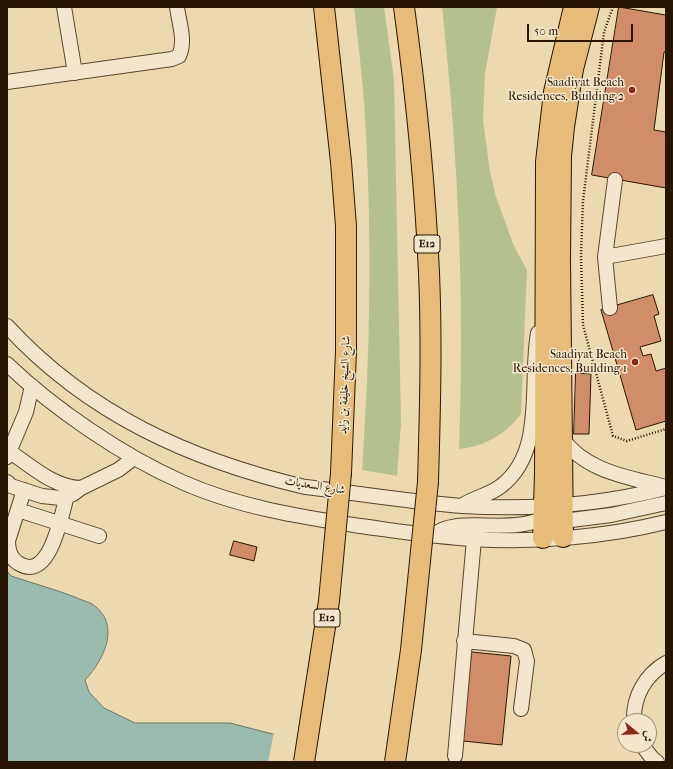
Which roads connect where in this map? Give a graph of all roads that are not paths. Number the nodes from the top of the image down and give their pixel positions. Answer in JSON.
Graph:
{"nodes":[{"id":1,"x":64,"y":7,"type":"edge"},
{"id":2,"x":177,"y":7,"type":"edge"},
{"id":3,"x":404,"y":7,"type":"edge"},
{"id":4,"x":419,"y":7,"type":"edge"},
{"id":5,"x":574,"y":7,"type":"edge"},
{"id":6,"x":589,"y":7,"type":"edge"},
{"id":7,"x":323,"y":9,"type":"edge"},
{"id":8,"x":410,"y":46,"type":"junction"},
{"id":9,"x":75,"y":73,"type":"junction"},
{"id":10,"x":7,"y":82,"type":"edge"},
{"id":11,"x":615,"y":180,"type":"dead end"},
{"id":12,"x":666,"y":246,"type":"edge"},
{"id":13,"x":606,"y":257,"type":"junction"},
{"id":14,"x":546,"y":304,"type":"junction"},
{"id":15,"x":610,"y":308,"type":"dead end"},
{"id":16,"x":7,"y":326,"type":"edge"},
{"id":17,"x":7,"y":364,"type":"edge"},
{"id":18,"x":32,"y":386,"type":"junction"},
{"id":19,"x":562,"y":438,"type":"junction"},
{"id":20,"x":8,"y":454,"type":"edge"},
{"id":21,"x":134,"y":458,"type":"junction"},
{"id":22,"x":7,"y":482,"type":"edge"},
{"id":23,"x":666,"y":487,"type":"edge"},
{"id":24,"x":81,"y":488,"type":"junction"},
{"id":25,"x":24,"y":490,"type":"junction"},
{"id":26,"x":67,"y":496,"type":"junction"},
{"id":27,"x":666,"y":503,"type":"edge"},
{"id":28,"x":461,"y":506,"type":"junction"},
{"id":29,"x":18,"y":510,"type":"junction"},
{"id":30,"x":555,"y":517,"type":"junction"},
{"id":31,"x":666,"y":522,"type":"edge"},
{"id":32,"x":58,"y":523,"type":"junction"},
{"id":33,"x":99,"y":536,"type":"dead end"},
{"id":34,"x":432,"y":536,"type":"junction"},
{"id":35,"x":543,"y":538,"type":"joint"},
{"id":36,"x":474,"y":539,"type":"junction"},
{"id":37,"x":464,"y":641,"type":"junction"},
{"id":38,"x":666,"y":663,"type":"edge"},
{"id":39,"x":521,"y":709,"type":"dead end"},
{"id":40,"x":634,"y":713,"type":"edge"},
{"id":41,"x":648,"y":753,"type":"edge"},
{"id":42,"x":455,"y":756,"type":"dead end"},
{"id":43,"x":304,"y":762,"type":"edge"},
{"id":44,"x":395,"y":762,"type":"edge"},
{"id":45,"x":657,"y":762,"type":"edge"}],
"edges":[{"from":1,"to":9,"type":"street"},
{"from":2,"to":9,"type":"street"},
{"from":3,"to":8,"type":"highway","number":"E12"},
{"from":4,"to":8,"type":"highway"},
{"from":5,"to":14,"type":"highway"},
{"from":6,"to":19,"type":"highway"},
{"from":7,"to":43,"type":"highway","name":"شارع الشيخ خليفة بن زايد","number":"E12","bridge":true},
{"from":8,"to":44,"type":"highway","number":"E12","bridge":true},
{"from":9,"to":10,"type":"street"},
{"from":11,"to":13,"type":"street"},
{"from":12,"to":13,"type":"street"},
{"from":13,"to":15,"type":"street"},
{"from":14,"to":28,"type":"street"},
{"from":14,"to":30,"type":"highway"},
{"from":16,"to":28,"type":"street","name":"شارع السعديات"},
{"from":17,"to":18,"type":"street"},
{"from":18,"to":20,"type":"street"},
{"from":18,"to":21,"type":"street"},
{"from":19,"to":23,"type":"street"},
{"from":19,"to":30,"type":"highway"},
{"from":20,"to":24,"type":"street"},
{"from":21,"to":24,"type":"street"},
{"from":21,"to":34,"type":"street"},
{"from":22,"to":25,"type":"street"},
{"from":23,"to":30,"type":"street","name":"شارع السعديات"},
{"from":24,"to":26,"type":"street"},
{"from":25,"to":26,"type":"street"},
{"from":25,"to":29,"type":"street"},
{"from":26,"to":32,"type":"street"},
{"from":27,"to":30,"type":"street"},
{"from":28,"to":30,"type":"street","name":"شارع السعديات"},
{"from":29,"to":32,"type":"street"},
{"from":29,"to":32,"type":"street"},
{"from":30,"to":31,"type":"street","name":"شارع السعديات"},
{"from":30,"to":34,"type":"street"},
{"from":30,"to":35,"type":"highway"},
{"from":32,"to":33,"type":"street"},
{"from":34,"to":36,"type":"street"},
{"from":35,"to":36,"type":"street"},
{"from":36,"to":37,"type":"street"},
{"from":37,"to":39,"type":"street"},
{"from":37,"to":42,"type":"street"},
{"from":38,"to":40,"type":"street"},
{"from":41,"to":45,"type":"street"}]}
